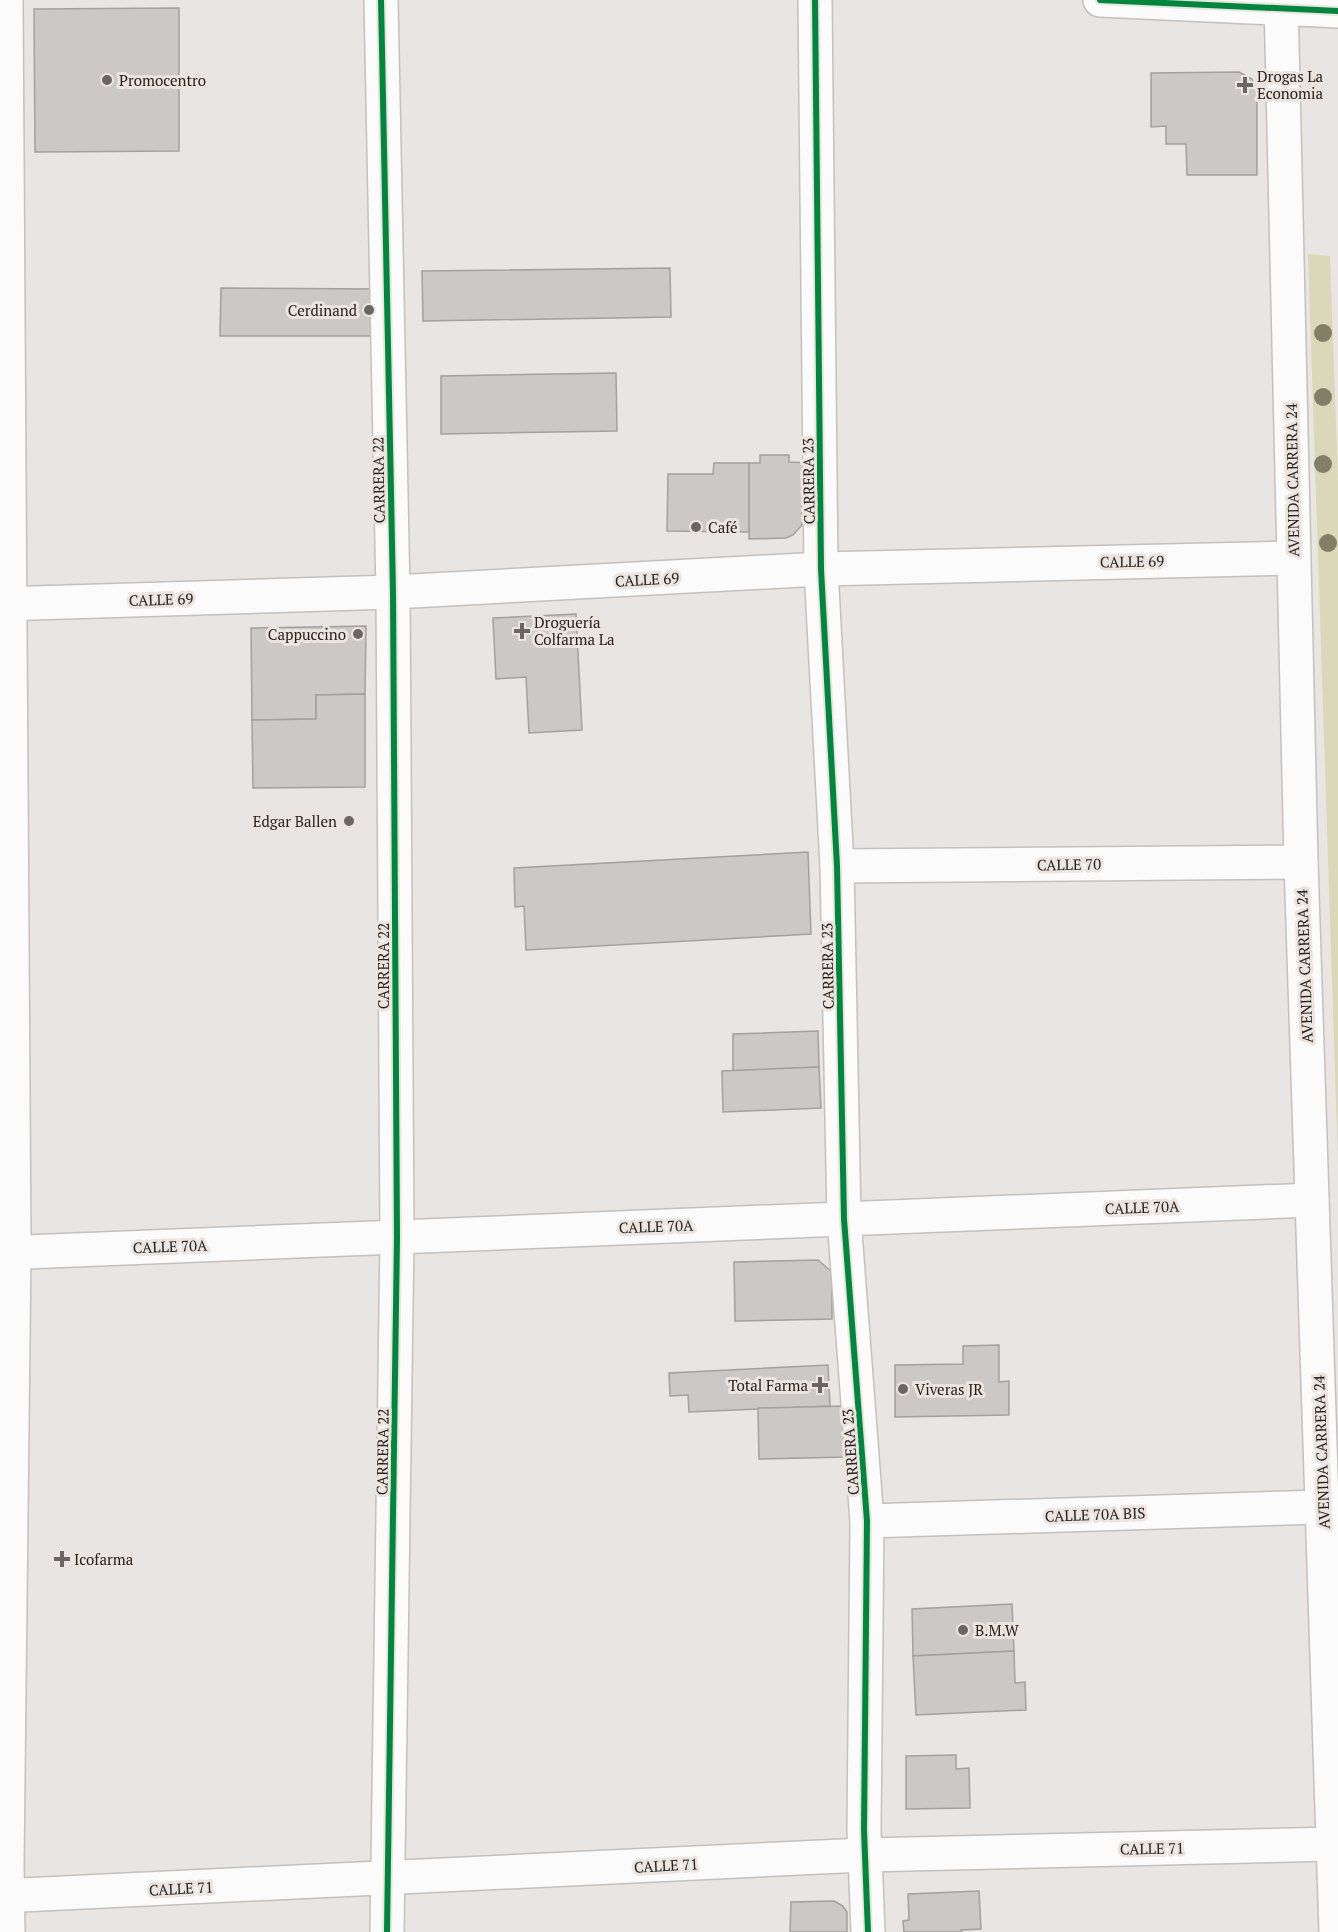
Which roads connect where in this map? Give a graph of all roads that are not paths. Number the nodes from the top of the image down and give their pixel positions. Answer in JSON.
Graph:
{"nodes":[{"id":1,"x":6,"y":0,"type":"edge"},
{"id":2,"x":381,"y":0,"type":"edge"},
{"id":3,"x":815,"y":0,"type":"edge"},
{"id":4,"x":1100,"y":0,"type":"edge"},
{"id":5,"x":1281,"y":5,"type":"edge"},
{"id":6,"x":1338,"y":11,"type":"edge"},
{"id":7,"x":1293,"y":558,"type":"junction"},
{"id":8,"x":821,"y":569,"type":"junction"},
{"id":9,"x":393,"y":592,"type":"junction"},
{"id":10,"x":5,"y":603,"type":"edge"},
{"id":11,"x":1301,"y":861,"type":"junction"},
{"id":12,"x":837,"y":866,"type":"junction"},
{"id":13,"x":1312,"y":1200,"type":"junction"},
{"id":14,"x":844,"y":1219,"type":"junction"},
{"id":15,"x":398,"y":1237,"type":"junction"},
{"id":16,"x":7,"y":1253,"type":"edge"},
{"id":17,"x":1322,"y":1507,"type":"junction"},
{"id":18,"x":867,"y":1521,"type":"junction"},
{"id":19,"x":1333,"y":1844,"type":"junction"},
{"id":20,"x":864,"y":1855,"type":"junction"},
{"id":21,"x":388,"y":1879,"type":"junction"},
{"id":22,"x":3,"y":1896,"type":"edge"},
{"id":23,"x":8,"y":1932,"type":"edge"},
{"id":24,"x":387,"y":1932,"type":"edge"},
{"id":25,"x":868,"y":1932,"type":"edge"},
{"id":26,"x":1336,"y":1932,"type":"edge"}],
"edges":[{"from":1,"to":10,"type":"street"},
{"from":2,"to":9,"type":"street","name":"CARRERA 22"},
{"from":3,"to":8,"type":"street","name":"CARRERA 23"},
{"from":4,"to":5,"type":"street"},
{"from":5,"to":6,"type":"street"},
{"from":5,"to":7,"type":"street","name":"AVENIDA CARRERA 24"},
{"from":7,"to":8,"type":"street","name":"CALLE 69"},
{"from":7,"to":11,"type":"street","name":"AVENIDA CARRERA 24"},
{"from":8,"to":9,"type":"street","name":"CALLE 69"},
{"from":8,"to":12,"type":"street","name":"CARRERA 23"},
{"from":9,"to":10,"type":"street","name":"CALLE 69"},
{"from":9,"to":15,"type":"street","name":"CARRERA 22"},
{"from":10,"to":16,"type":"street"},
{"from":11,"to":12,"type":"street","name":"CALLE 70"},
{"from":11,"to":13,"type":"street","name":"AVENIDA CARRERA 24"},
{"from":12,"to":14,"type":"street","name":"CARRERA 23"},
{"from":13,"to":14,"type":"street","name":"CALLE 70A"},
{"from":13,"to":17,"type":"street","name":"AVENIDA CARRERA 24"},
{"from":14,"to":15,"type":"street","name":"CALLE 70A"},
{"from":14,"to":18,"type":"street","name":"CARRERA 23"},
{"from":15,"to":16,"type":"street","name":"CALLE 70A"},
{"from":15,"to":21,"type":"street","name":"CARRERA 22"},
{"from":16,"to":22,"type":"street"},
{"from":17,"to":18,"type":"street","name":"CALLE 70A BIS"},
{"from":17,"to":19,"type":"street","name":"AVENIDA CARRERA 24"},
{"from":18,"to":20,"type":"street","name":"CARRERA 23"},
{"from":19,"to":20,"type":"street","name":"CALLE 71"},
{"from":19,"to":26,"type":"street","name":"AVENIDA CARRERA 24"},
{"from":20,"to":21,"type":"street","name":"CALLE 71"},
{"from":20,"to":25,"type":"street","name":"CARRERA 23"},
{"from":21,"to":22,"type":"street","name":"CALLE 71"},
{"from":21,"to":24,"type":"street","name":"CARRERA 22"},
{"from":22,"to":23,"type":"street"}]}
